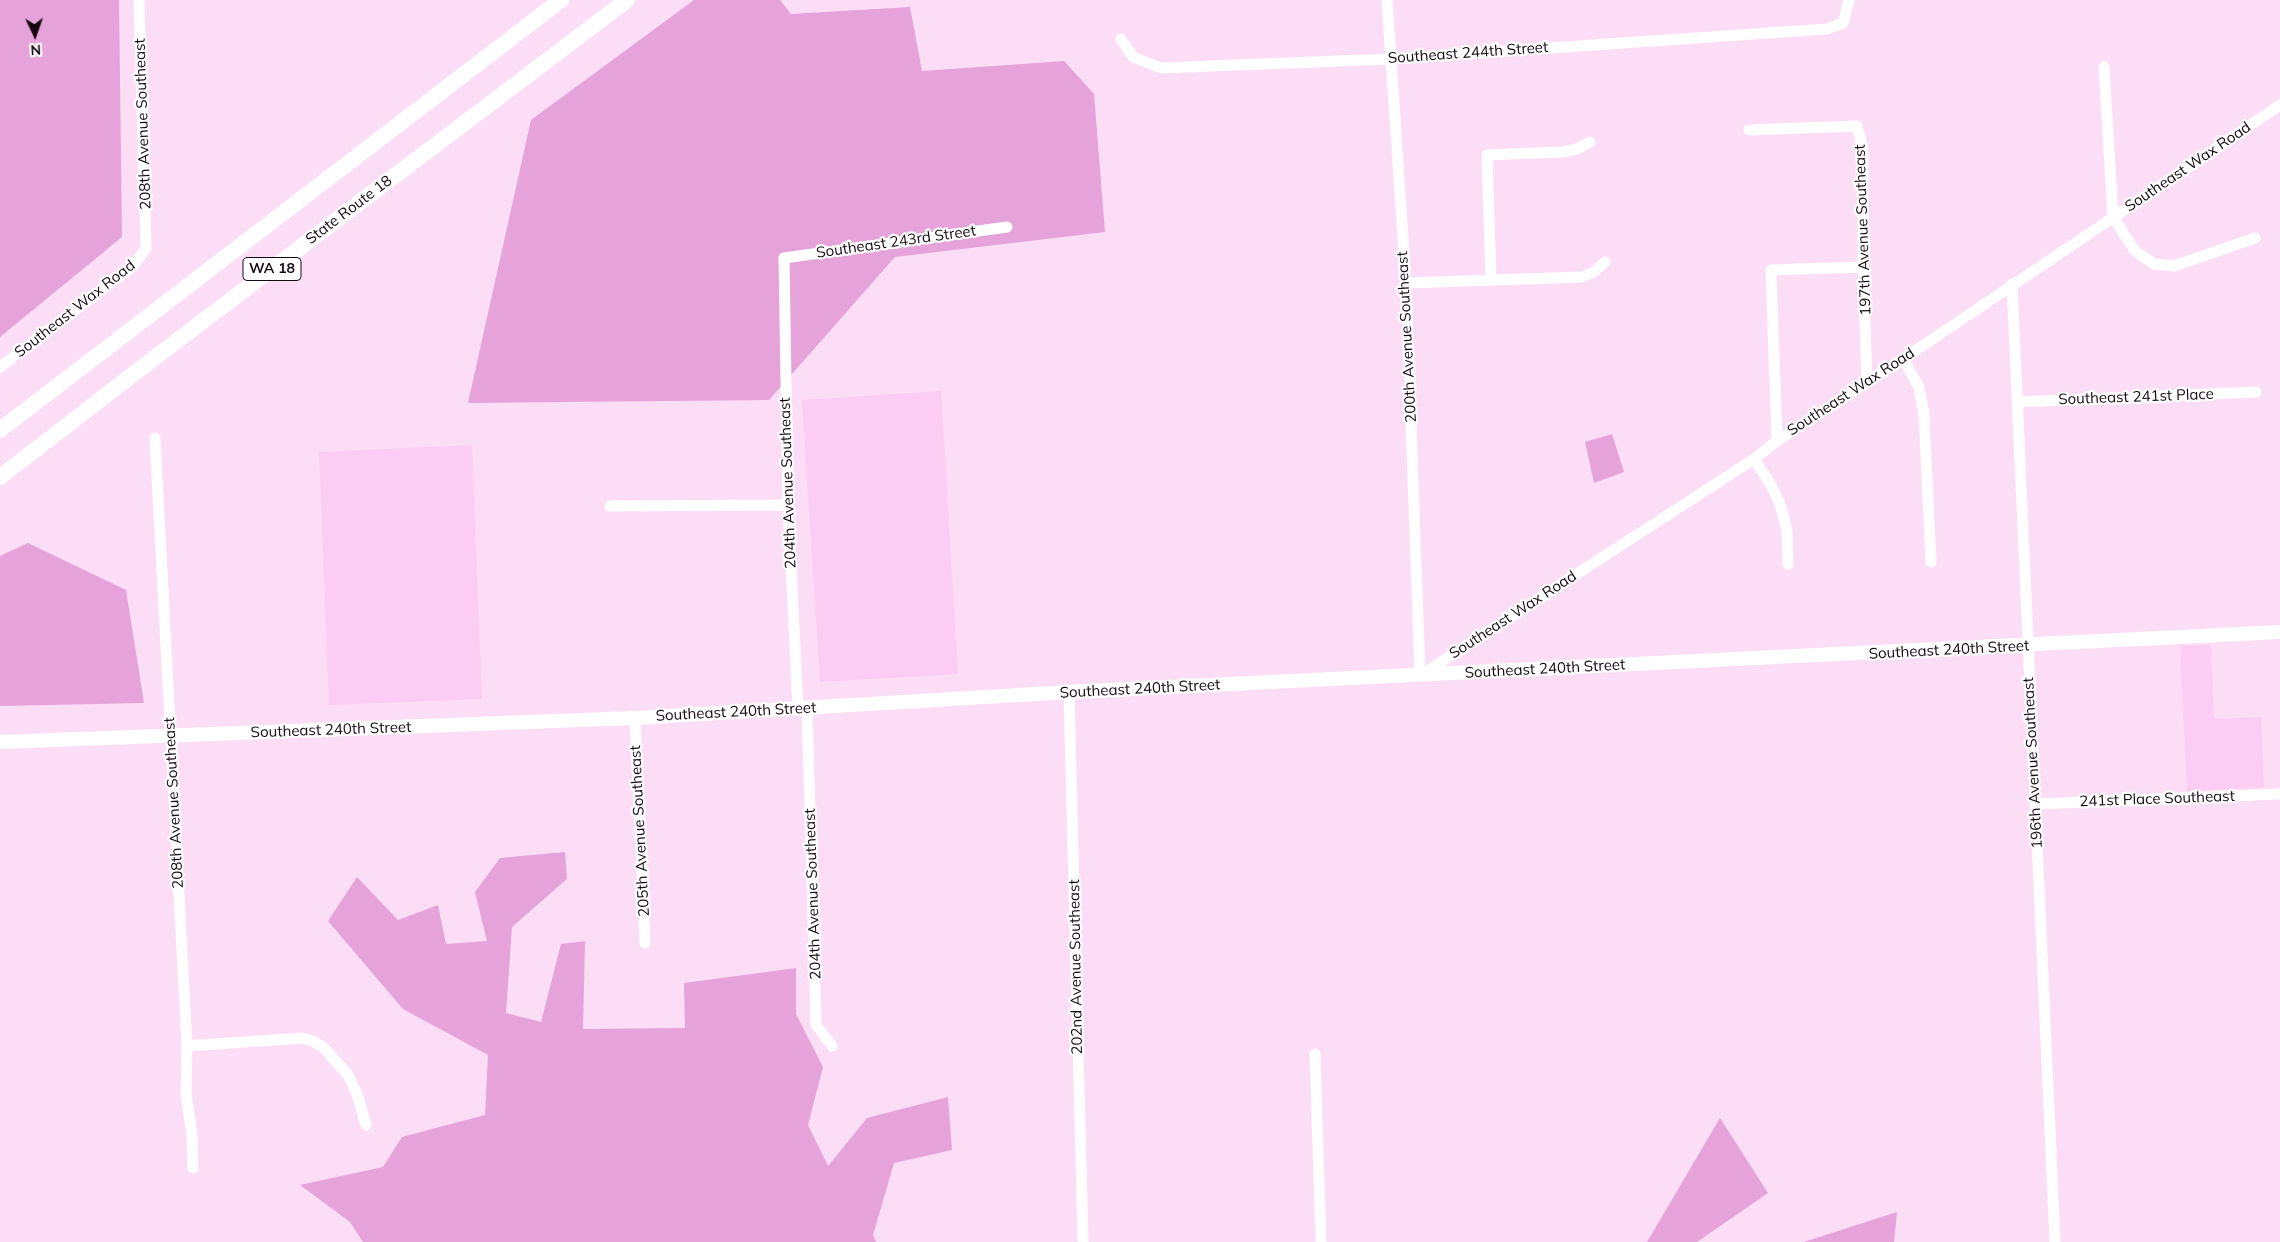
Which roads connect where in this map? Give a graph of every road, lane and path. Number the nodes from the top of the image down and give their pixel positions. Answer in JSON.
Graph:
{"nodes":[{"id":1,"x":139,"y":0,"type":"edge"},
{"id":2,"x":561,"y":0,"type":"edge"},
{"id":3,"x":627,"y":0,"type":"edge"},
{"id":4,"x":1387,"y":0,"type":"edge"},
{"id":5,"x":1849,"y":0,"type":"edge"},
{"id":6,"x":1121,"y":38,"type":"dead end"},
{"id":7,"x":1390,"y":59,"type":"junction"},
{"id":8,"x":2104,"y":67,"type":"dead end"},
{"id":9,"x":2280,"y":105,"type":"edge"},
{"id":10,"x":1749,"y":130,"type":"dead end"},
{"id":11,"x":1590,"y":142,"type":"dead end"},
{"id":12,"x":2113,"y":217,"type":"junction"},
{"id":13,"x":1007,"y":227,"type":"dead end"},
{"id":14,"x":2255,"y":238,"type":"dead end"},
{"id":15,"x":146,"y":248,"type":"joint"},
{"id":16,"x":784,"y":258,"type":"joint"},
{"id":17,"x":1604,"y":262,"type":"dead end"},
{"id":18,"x":1863,"y":267,"type":"junction"},
{"id":19,"x":1491,"y":280,"type":"junction"},
{"id":20,"x":1406,"y":283,"type":"junction"},
{"id":21,"x":2012,"y":284,"type":"junction"},
{"id":22,"x":1903,"y":359,"type":"junction"},
{"id":23,"x":0,"y":367,"type":"edge"},
{"id":24,"x":1868,"y":383,"type":"junction"},
{"id":25,"x":2256,"y":392,"type":"dead end"},
{"id":26,"x":2017,"y":402,"type":"junction"},
{"id":27,"x":0,"y":430,"type":"edge"},
{"id":28,"x":155,"y":438,"type":"dead end"},
{"id":29,"x":1777,"y":441,"type":"junction"},
{"id":30,"x":1754,"y":459,"type":"junction"},
{"id":31,"x":0,"y":477,"type":"edge"},
{"id":32,"x":788,"y":505,"type":"junction"},
{"id":33,"x":610,"y":506,"type":"dead end"},
{"id":34,"x":1931,"y":562,"type":"dead end"},
{"id":35,"x":1788,"y":564,"type":"dead end"},
{"id":36,"x":2280,"y":632,"type":"edge"},
{"id":37,"x":2028,"y":646,"type":"junction"},
{"id":38,"x":1420,"y":675,"type":"junction"},
{"id":39,"x":1069,"y":692,"type":"junction"},
{"id":40,"x":803,"y":708,"type":"junction"},
{"id":41,"x":635,"y":718,"type":"junction"},
{"id":42,"x":171,"y":734,"type":"junction"},
{"id":43,"x":0,"y":742,"type":"edge"},
{"id":44,"x":2280,"y":794,"type":"edge"},
{"id":45,"x":2035,"y":804,"type":"junction"},
{"id":46,"x":645,"y":943,"type":"dead end"},
{"id":47,"x":187,"y":1046,"type":"junction"},
{"id":48,"x":832,"y":1046,"type":"dead end"},
{"id":49,"x":1315,"y":1054,"type":"dead end"},
{"id":50,"x":366,"y":1125,"type":"dead end"},
{"id":51,"x":193,"y":1168,"type":"dead end"},
{"id":52,"x":1083,"y":1242,"type":"edge"},
{"id":53,"x":1321,"y":1242,"type":"edge"},
{"id":54,"x":2055,"y":1242,"type":"edge"}],
"edges":[{"from":1,"to":15,"type":"street","name":"208th Avenue Southeast"},
{"from":2,"to":27,"type":"highway","number":"WA 18"},
{"from":3,"to":31,"type":"highway","name":"State Route 18","number":"WA 18"},
{"from":4,"to":7,"type":"street","name":"200th Avenue Southeast"},
{"from":5,"to":7,"type":"street","name":"Southeast 244th Street"},
{"from":6,"to":7,"type":"street","name":"Southeast 244th Street"},
{"from":7,"to":20,"type":"street","name":"200th Avenue Southeast"},
{"from":8,"to":12,"type":"street"},
{"from":9,"to":12,"type":"street","name":"Southeast Wax Road"},
{"from":10,"to":18,"type":"street","name":"197th Avenue Southeast"},
{"from":11,"to":19,"type":"street"},
{"from":12,"to":14,"type":"street"},
{"from":12,"to":21,"type":"street","name":"Southeast Wax Road"},
{"from":13,"to":16,"type":"street","name":"Southeast 243rd Street"},
{"from":15,"to":23,"type":"street","name":"Southeast Wax Road"},
{"from":16,"to":32,"type":"street","name":"204th Avenue Southeast"},
{"from":17,"to":19,"type":"street"},
{"from":18,"to":24,"type":"street","name":"197th Avenue Southeast"},
{"from":18,"to":29,"type":"street"},
{"from":19,"to":20,"type":"street"},
{"from":20,"to":38,"type":"street","name":"200th Avenue Southeast"},
{"from":21,"to":22,"type":"street","name":"Southeast Wax Road"},
{"from":21,"to":26,"type":"street","name":"196th Avenue Southeast"},
{"from":22,"to":24,"type":"street","name":"Southeast Wax Road"},
{"from":22,"to":34,"type":"street"},
{"from":24,"to":29,"type":"street","name":"Southeast Wax Road"},
{"from":25,"to":26,"type":"street","name":"Southeast 241st Place"},
{"from":26,"to":37,"type":"street","name":"196th Avenue Southeast"},
{"from":28,"to":42,"type":"street","name":"208th Avenue Southeast"},
{"from":29,"to":30,"type":"street","name":"Southeast Wax Road"},
{"from":30,"to":35,"type":"street"},
{"from":30,"to":38,"type":"street","name":"Southeast Wax Road"},
{"from":32,"to":33,"type":"street"},
{"from":32,"to":40,"type":"street","name":"204th Avenue Southeast"},
{"from":36,"to":37,"type":"main road","name":"Southeast 240th Street"},
{"from":37,"to":38,"type":"main road","name":"Southeast 240th Street"},
{"from":37,"to":45,"type":"street","name":"196th Avenue Southeast"},
{"from":38,"to":39,"type":"main road","name":"Southeast 240th Street"},
{"from":39,"to":40,"type":"main road","name":"Southeast 240th Street"},
{"from":39,"to":52,"type":"street","name":"202nd Avenue Southeast"},
{"from":40,"to":41,"type":"main road","name":"Southeast 240th Street"},
{"from":40,"to":48,"type":"street","name":"204th Avenue Southeast"},
{"from":41,"to":42,"type":"main road","name":"Southeast 240th Street"},
{"from":41,"to":46,"type":"street","name":"205th Avenue Southeast"},
{"from":42,"to":43,"type":"main road","name":"Southeast 240th Street"},
{"from":42,"to":47,"type":"street","name":"208th Avenue Southeast"},
{"from":44,"to":45,"type":"street","name":"241st Place Southeast"},
{"from":45,"to":54,"type":"street","name":"196th Avenue Southeast"},
{"from":47,"to":50,"type":"street"},
{"from":47,"to":51,"type":"street","name":"208th Avenue Southeast"},
{"from":49,"to":53,"type":"street"}]}
